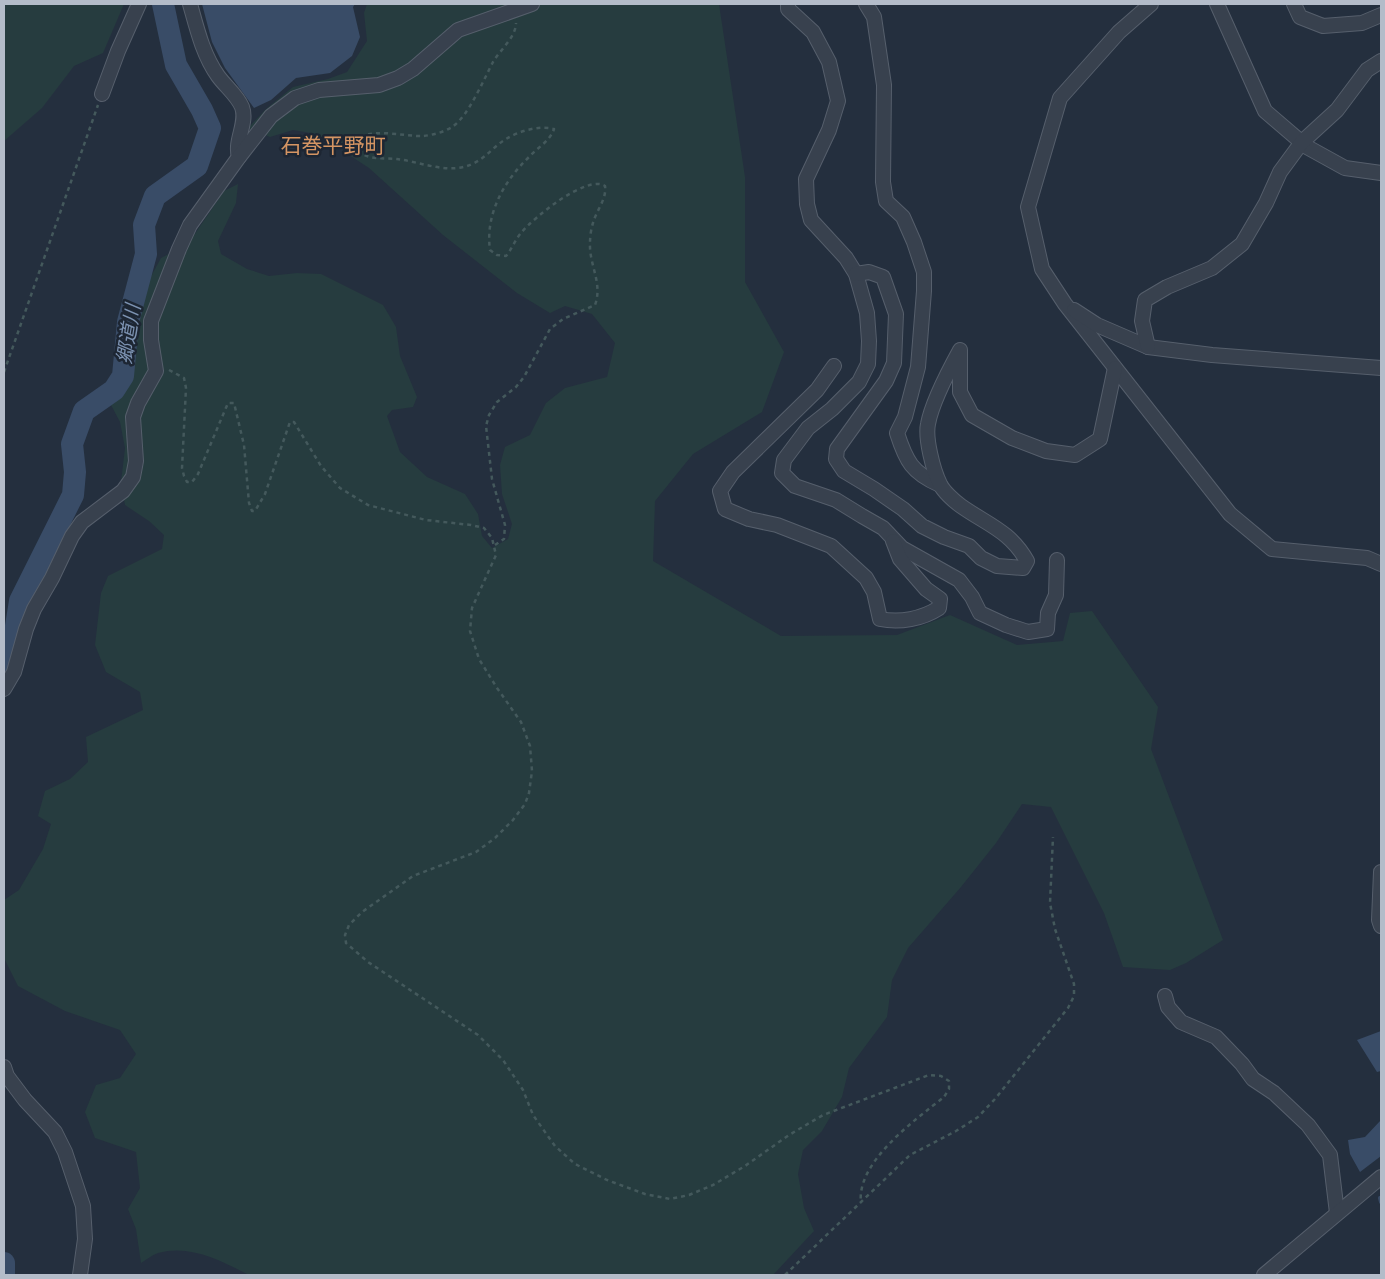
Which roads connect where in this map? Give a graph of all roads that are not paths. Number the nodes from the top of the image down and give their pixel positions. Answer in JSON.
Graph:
{"nodes":[{"id":1,"x":139,"y":4,"type":"edge"},
{"id":2,"x":190,"y":4,"type":"edge"},
{"id":3,"x":532,"y":4,"type":"edge"},
{"id":4,"x":788,"y":4,"type":"edge"},
{"id":5,"x":866,"y":4,"type":"edge"},
{"id":6,"x":1151,"y":4,"type":"edge"},
{"id":7,"x":1217,"y":4,"type":"edge"},
{"id":8,"x":1294,"y":4,"type":"edge"},
{"id":9,"x":1381,"y":15,"type":"edge"},
{"id":10,"x":1381,"y":61,"type":"edge"},
{"id":11,"x":102,"y":94,"type":"road end"},
{"id":12,"x":1302,"y":142,"type":"junction"},
{"id":13,"x":240,"y":157,"type":"junction"},
{"id":14,"x":1381,"y":173,"type":"edge"},
{"id":15,"x":856,"y":274,"type":"junction"},
{"id":16,"x":1065,"y":304,"type":"junction"},
{"id":17,"x":1148,"y":347,"type":"junction"},
{"id":18,"x":834,"y":366,"type":"dead end"},
{"id":19,"x":1115,"y":368,"type":"junction"},
{"id":20,"x":1381,"y":368,"type":"edge"},
{"id":21,"x":940,"y":485,"type":"junction"},
{"id":22,"x":892,"y":538,"type":"junction"},
{"id":23,"x":1057,"y":560,"type":"dead end"},
{"id":24,"x":1381,"y":564,"type":"edge"},
{"id":25,"x":4,"y":689,"type":"edge"},
{"id":26,"x":1381,"y":872,"type":"edge"},
{"id":27,"x":1381,"y":926,"type":"edge"},
{"id":28,"x":1165,"y":996,"type":"dead end"},
{"id":29,"x":4,"y":1068,"type":"edge"},
{"id":30,"x":1381,"y":1176,"type":"edge"},
{"id":31,"x":1337,"y":1213,"type":"junction"},
{"id":32,"x":80,"y":1275,"type":"edge"},
{"id":33,"x":1264,"y":1275,"type":"edge"}],
"edges":[{"from":1,"to":11,"type":"street"},
{"from":2,"to":13,"type":"street"},
{"from":3,"to":13,"type":"street"},
{"from":4,"to":15,"type":"street"},
{"from":5,"to":21,"type":"street"},
{"from":6,"to":16,"type":"street"},
{"from":7,"to":12,"type":"street"},
{"from":8,"to":9,"type":"street"},
{"from":10,"to":12,"type":"street"},
{"from":12,"to":14,"type":"street"},
{"from":12,"to":17,"type":"street"},
{"from":13,"to":25,"type":"street"},
{"from":15,"to":21,"type":"street"},
{"from":15,"to":22,"type":"street"},
{"from":16,"to":17,"type":"street"},
{"from":16,"to":19,"type":"street"},
{"from":17,"to":20,"type":"street"},
{"from":18,"to":22,"type":"street"},
{"from":19,"to":21,"type":"street"},
{"from":19,"to":24,"type":"street"},
{"from":22,"to":23,"type":"street"},
{"from":26,"to":27,"type":"street"},
{"from":28,"to":31,"type":"street"},
{"from":29,"to":32,"type":"street"},
{"from":30,"to":31,"type":"street"},
{"from":31,"to":33,"type":"street"}]}
